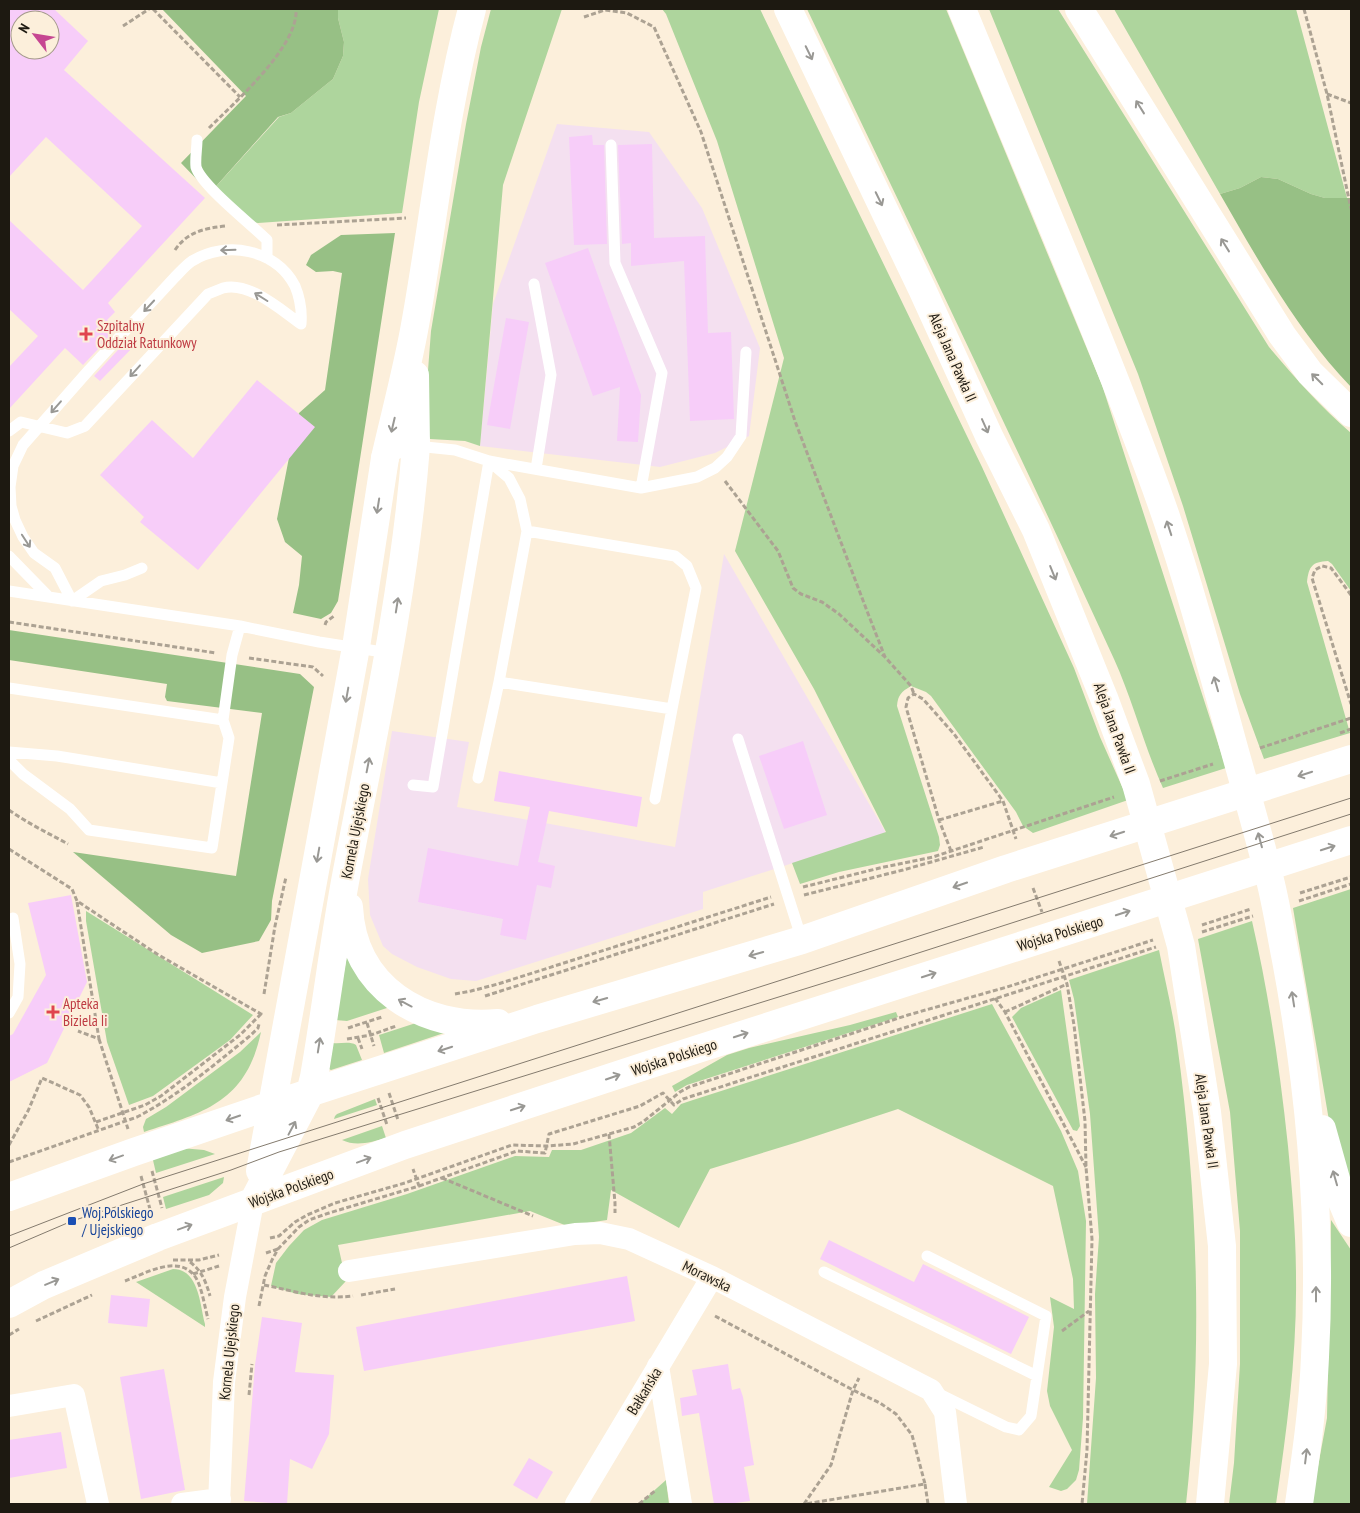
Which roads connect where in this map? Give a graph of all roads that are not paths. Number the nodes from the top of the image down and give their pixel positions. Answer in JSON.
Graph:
{"nodes":[{"id":1,"x":472,"y":9,"type":"edge"},
{"id":2,"x":788,"y":9,"type":"edge"},
{"id":3,"x":962,"y":9,"type":"edge"},
{"id":4,"x":1079,"y":9,"type":"edge"},
{"id":5,"x":197,"y":140,"type":"road end"},
{"id":6,"x":611,"y":145,"type":"dead end"},
{"id":7,"x":267,"y":258,"type":"junction"},
{"id":8,"x":534,"y":284,"type":"dead end"},
{"id":9,"x":415,"y":326,"type":"junction"},
{"id":10,"x":746,"y":352,"type":"dead end"},
{"id":11,"x":1351,"y":413,"type":"edge"},
{"id":12,"x":9,"y":431,"type":"edge"},
{"id":13,"x":416,"y":446,"type":"junction"},
{"id":14,"x":385,"y":458,"type":"junction"},
{"id":15,"x":489,"y":461,"type":"junction"},
{"id":16,"x":536,"y":469,"type":"junction"},
{"id":17,"x":641,"y":488,"type":"junction"},
{"id":18,"x":527,"y":531,"type":"junction"},
{"id":19,"x":9,"y":556,"type":"edge"},
{"id":20,"x":142,"y":568,"type":"dead end"},
{"id":21,"x":9,"y":591,"type":"edge"},
{"id":22,"x":49,"y":598,"type":"junction"},
{"id":23,"x":72,"y":601,"type":"junction"},
{"id":24,"x":240,"y":626,"type":"junction"},
{"id":25,"x":356,"y":648,"type":"junction"},
{"id":26,"x":390,"y":653,"type":"junction"},
{"id":27,"x":500,"y":682,"type":"junction"},
{"id":28,"x":9,"y":688,"type":"edge"},
{"id":29,"x":672,"y":709,"type":"junction"},
{"id":30,"x":223,"y":720,"type":"junction"},
{"id":31,"x":738,"y":739,"type":"dead end"},
{"id":32,"x":9,"y":752,"type":"edge"},
{"id":33,"x":1351,"y":759,"type":"edge"},
{"id":34,"x":9,"y":760,"type":"edge"},
{"id":35,"x":478,"y":778,"type":"dead end"},
{"id":36,"x":222,"y":783,"type":"junction"},
{"id":37,"x":413,"y":784,"type":"dead end"},
{"id":38,"x":655,"y":799,"type":"dead end"},
{"id":39,"x":1351,"y":840,"type":"edge"},
{"id":40,"x":347,"y":874,"type":"junction"},
{"id":41,"x":13,"y":918,"type":"dead end"},
{"id":42,"x":802,"y":940,"type":"junction"},
{"id":43,"x":9,"y":1014,"type":"edge"},
{"id":44,"x":537,"y":1019,"type":"junction"},
{"id":45,"x":1300,"y":1047,"type":"junction"},
{"id":46,"x":310,"y":1093,"type":"junction"},
{"id":47,"x":272,"y":1105,"type":"junction"},
{"id":48,"x":9,"y":1197,"type":"edge"},
{"id":49,"x":253,"y":1202,"type":"junction"},
{"id":50,"x":1351,"y":1223,"type":"edge"},
{"id":51,"x":928,"y":1256,"type":"dead end"},
{"id":52,"x":349,"y":1271,"type":"dead end"},
{"id":53,"x":824,"y":1272,"type":"dead end"},
{"id":54,"x":712,"y":1277,"type":"junction"},
{"id":55,"x":9,"y":1304,"type":"edge"},
{"id":56,"x":658,"y":1366,"type":"junction"},
{"id":57,"x":1037,"y":1376,"type":"junction"},
{"id":58,"x":931,"y":1390,"type":"junction"},
{"id":59,"x":9,"y":1406,"type":"edge"},
{"id":60,"x":220,"y":1502,"type":"edge"},
{"id":61,"x":960,"y":1502,"type":"edge"},
{"id":62,"x":98,"y":1504,"type":"edge"},
{"id":63,"x":182,"y":1504,"type":"edge"},
{"id":64,"x":576,"y":1504,"type":"edge"},
{"id":65,"x":681,"y":1504,"type":"edge"},
{"id":66,"x":1210,"y":1504,"type":"edge"},
{"id":67,"x":1299,"y":1504,"type":"edge"}],
"edges":[{"from":1,"to":9,"type":"street"},
{"from":2,"to":66,"type":"street","name":"Aleja Jana Pawła II","one_way":true},
{"from":45,"to":3,"type":"street","one_way":true},
{"from":11,"to":4,"type":"street","one_way":true},
{"from":5,"to":7,"type":"lane"},
{"from":6,"to":17,"type":"lane"},
{"from":7,"to":12,"type":"lane","one_way":true},
{"from":7,"to":23,"type":"lane","one_way":true},
{"from":8,"to":16,"type":"lane"},
{"from":9,"to":13,"type":"street","name":"Kornela Ujejskiego"},
{"from":9,"to":14,"type":"street","name":"Kornela Ujejskiego","one_way":true},
{"from":10,"to":17,"type":"lane"},
{"from":13,"to":14,"type":"lane"},
{"from":13,"to":15,"type":"lane"},
{"from":26,"to":13,"type":"street","name":"Kornela Ujejskiego","one_way":true},
{"from":14,"to":25,"type":"street","name":"Kornela Ujejskiego","one_way":true},
{"from":15,"to":16,"type":"lane"},
{"from":15,"to":18,"type":"lane"},
{"from":15,"to":37,"type":"lane"},
{"from":16,"to":17,"type":"lane"},
{"from":18,"to":27,"type":"lane"},
{"from":18,"to":29,"type":"lane"},
{"from":19,"to":22,"type":"lane"},
{"from":20,"to":23,"type":"lane"},
{"from":21,"to":22,"type":"lane"},
{"from":22,"to":23,"type":"lane"},
{"from":23,"to":24,"type":"lane"},
{"from":24,"to":25,"type":"lane"},
{"from":24,"to":30,"type":"lane"},
{"from":25,"to":26,"type":"lane"},
{"from":25,"to":47,"type":"street","name":"Kornela Ujejskiego","one_way":true},
{"from":40,"to":26,"type":"street","name":"Kornela Ujejskiego","one_way":true},
{"from":27,"to":29,"type":"lane"},
{"from":27,"to":35,"type":"lane"},
{"from":28,"to":30,"type":"lane"},
{"from":29,"to":38,"type":"lane"},
{"from":30,"to":36,"type":"lane"},
{"from":31,"to":42,"type":"lane"},
{"from":32,"to":36,"type":"lane"},
{"from":33,"to":42,"type":"street","one_way":true},
{"from":34,"to":36,"type":"lane"},
{"from":49,"to":39,"type":"street","name":"Wojska Polskiego","one_way":true},
{"from":44,"to":40,"type":"street","one_way":true},
{"from":46,"to":40,"type":"street","name":"Kornela Ujejskiego","one_way":true},
{"from":41,"to":43,"type":"lane"},
{"from":42,"to":44,"type":"street","one_way":true},
{"from":44,"to":46,"type":"street","one_way":true},
{"from":50,"to":45,"type":"street","one_way":true},
{"from":67,"to":45,"type":"street","one_way":true},
{"from":46,"to":47,"type":"street"},
{"from":49,"to":46,"type":"street","name":"Kornela Ujejskiego","one_way":true},
{"from":47,"to":48,"type":"street","one_way":true},
{"from":47,"to":49,"type":"street","name":"Kornela Ujejskiego"},
{"from":55,"to":49,"type":"street","name":"Wojska Polskiego","one_way":true},
{"from":49,"to":60,"type":"street","name":"Kornela Ujejskiego"},
{"from":51,"to":57,"type":"lane"},
{"from":52,"to":54,"type":"street","name":"Morawska"},
{"from":53,"to":57,"type":"lane"},
{"from":54,"to":56,"type":"street","name":"Bałkańska"},
{"from":54,"to":58,"type":"street","name":"Morawska"},
{"from":56,"to":64,"type":"street","name":"Bałkańska"},
{"from":56,"to":65,"type":"street"},
{"from":57,"to":58,"type":"lane"},
{"from":58,"to":61,"type":"street"},
{"from":59,"to":62,"type":"street"},
{"from":60,"to":63,"type":"street"}]}
